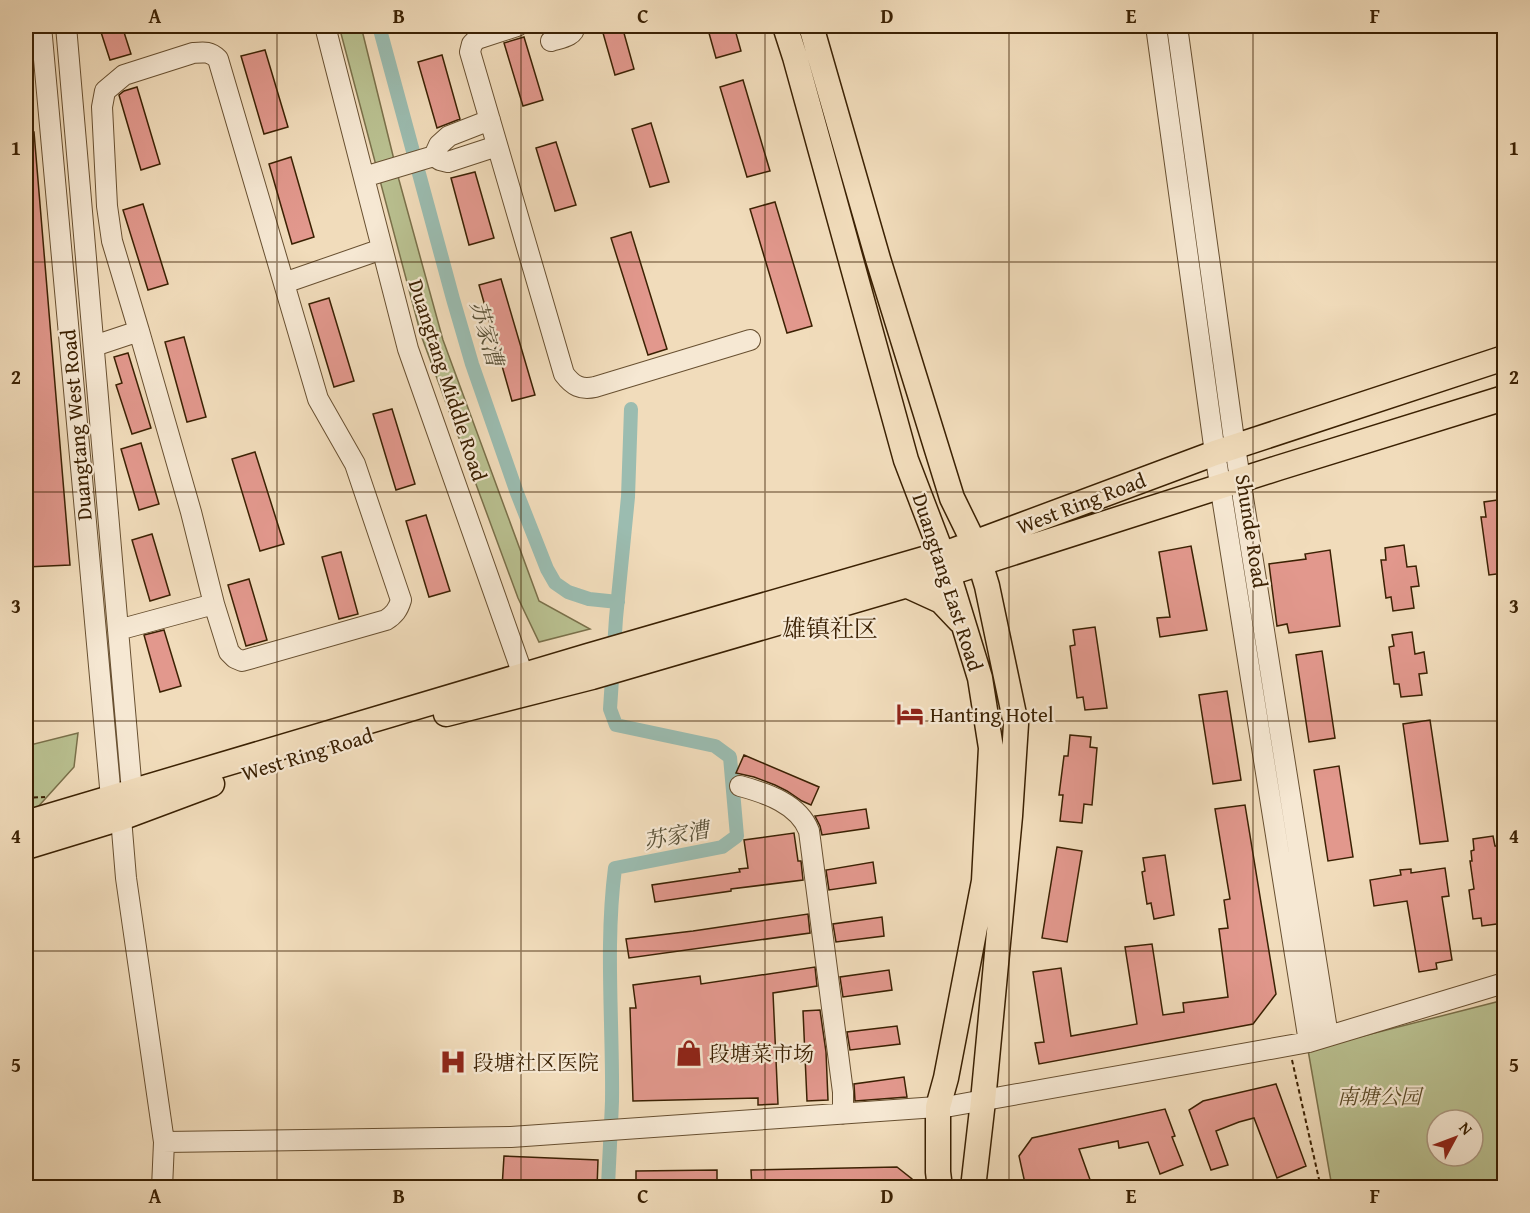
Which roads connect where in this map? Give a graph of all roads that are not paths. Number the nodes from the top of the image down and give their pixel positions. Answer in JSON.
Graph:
{"nodes":[{"id":1,"x":41,"y":26,"type":"edge"},
{"id":2,"x":66,"y":26,"type":"edge"},
{"id":3,"x":325,"y":26,"type":"edge"},
{"id":4,"x":518,"y":26,"type":"edge"},
{"id":5,"x":575,"y":26,"type":"edge"},
{"id":6,"x":785,"y":26,"type":"edge"},
{"id":7,"x":811,"y":26,"type":"edge"},
{"id":8,"x":1156,"y":26,"type":"edge"},
{"id":9,"x":1177,"y":26,"type":"edge"},
{"id":10,"x":551,"y":41,"type":"dead end"},
{"id":11,"x":490,"y":120,"type":"junction"},
{"id":12,"x":497,"y":146,"type":"junction"},
{"id":13,"x":434,"y":156,"type":"junction"},
{"id":14,"x":364,"y":177,"type":"junction"},
{"id":15,"x":382,"y":249,"type":"junction"},
{"id":16,"x":284,"y":283,"type":"junction"},
{"id":17,"x":139,"y":331,"type":"junction"},
{"id":18,"x":750,"y":340,"type":"dead end"},
{"id":19,"x":94,"y":346,"type":"junction"},
{"id":20,"x":1504,"y":358,"type":"edge"},
{"id":21,"x":1504,"y":398,"type":"edge"},
{"id":22,"x":1225,"y":450,"type":"junction"},
{"id":23,"x":1231,"y":483,"type":"junction"},
{"id":24,"x":977,"y":553,"type":"junction"},
{"id":25,"x":945,"y":564,"type":"junction"},
{"id":26,"x":906,"y":585,"type":"junction"},
{"id":27,"x":214,"y":604,"type":"junction"},
{"id":28,"x":962,"y":623,"type":"junction"},
{"id":29,"x":118,"y":630,"type":"junction"},
{"id":30,"x":652,"y":648,"type":"junction"},
{"id":31,"x":590,"y":666,"type":"junction"},
{"id":32,"x":523,"y":675,"type":"junction"},
{"id":33,"x":740,"y":786,"type":"dead end"},
{"id":34,"x":121,"y":803,"type":"junction"},
{"id":35,"x":26,"y":823,"type":"edge"},
{"id":36,"x":26,"y":847,"type":"edge"},
{"id":37,"x":1504,"y":983,"type":"edge"},
{"id":38,"x":1328,"y":1036,"type":"junction"},
{"id":39,"x":1309,"y":1042,"type":"junction"},
{"id":40,"x":983,"y":1101,"type":"junction"},
{"id":41,"x":938,"y":1107,"type":"junction"},
{"id":42,"x":843,"y":1114,"type":"junction"},
{"id":43,"x":164,"y":1142,"type":"junction"},
{"id":44,"x":162,"y":1188,"type":"edge"},
{"id":45,"x":940,"y":1188,"type":"edge"},
{"id":46,"x":973,"y":1188,"type":"edge"}],
"edges":[{"from":1,"to":34,"type":"street"},
{"from":2,"to":19,"type":"street","name":"Duangtang West Road"},
{"from":3,"to":14,"type":"street","name":"Duangtang Middle Road"},
{"from":4,"to":11,"type":"street"},
{"from":5,"to":10,"type":"street"},
{"from":6,"to":25,"type":"main road","name":"Duangtang East Road"},
{"from":7,"to":24,"type":"main road","name":"Duangtang East Road"},
{"from":8,"to":22,"type":"street","name":"Shunde Road"},
{"from":9,"to":22,"type":"street","name":"Shunde Road"},
{"from":11,"to":12,"type":"street"},
{"from":11,"to":13,"type":"street"},
{"from":12,"to":13,"type":"street"},
{"from":12,"to":18,"type":"street"},
{"from":13,"to":14,"type":"street"},
{"from":14,"to":15,"type":"street","name":"Duangtang Middle Road"},
{"from":15,"to":16,"type":"street"},
{"from":15,"to":32,"type":"street","name":"Duangtang Middle Road"},
{"from":16,"to":17,"type":"street"},
{"from":16,"to":27,"type":"street"},
{"from":17,"to":19,"type":"street"},
{"from":17,"to":27,"type":"street"},
{"from":19,"to":29,"type":"street","name":"Duangtang West Road"},
{"from":20,"to":22,"type":"main road","name":"West Ring Road"},
{"from":21,"to":23,"type":"main road","name":"West Ring Road"},
{"from":22,"to":23,"type":"street","name":"Shunde Road"},
{"from":22,"to":24,"type":"main road","name":"West Ring Road"},
{"from":23,"to":24,"type":"main road","name":"West Ring Road"},
{"from":23,"to":38,"type":"street","name":"Shunde Road"},
{"from":23,"to":39,"type":"street","name":"Shunde Road"},
{"from":24,"to":25,"type":"main road","name":"West Ring Road"},
{"from":24,"to":40,"type":"main road","name":"Duangtang East Road"},
{"from":25,"to":26,"type":"main road","name":"West Ring Road"},
{"from":25,"to":28,"type":"main road","name":"Duangtang East Road"},
{"from":25,"to":30,"type":"main road","name":"West Ring Road"},
{"from":26,"to":28,"type":"main road"},
{"from":26,"to":30,"type":"main road","name":"West Ring Road"},
{"from":27,"to":29,"type":"street"},
{"from":28,"to":41,"type":"main road","name":"Duangtang East Road"},
{"from":29,"to":34,"type":"street","name":"Duangtang West Road"},
{"from":30,"to":31,"type":"main road"},
{"from":31,"to":32,"type":"main road","name":"West Ring Road"},
{"from":31,"to":34,"type":"main road","name":"West Ring Road"},
{"from":32,"to":34,"type":"main road","name":"West Ring Road"},
{"from":33,"to":42,"type":"street"},
{"from":34,"to":35,"type":"main road","name":"West Ring Road"},
{"from":34,"to":36,"type":"main road","name":"West Ring Road"},
{"from":34,"to":43,"type":"street"},
{"from":37,"to":38,"type":"street"},
{"from":38,"to":39,"type":"street"},
{"from":39,"to":40,"type":"street"},
{"from":40,"to":41,"type":"street"},
{"from":40,"to":46,"type":"main road","name":"Duangtang East Road"},
{"from":41,"to":42,"type":"street"},
{"from":41,"to":45,"type":"main road","name":"Duangtang East Road"},
{"from":42,"to":43,"type":"street"},
{"from":43,"to":44,"type":"street"}]}
